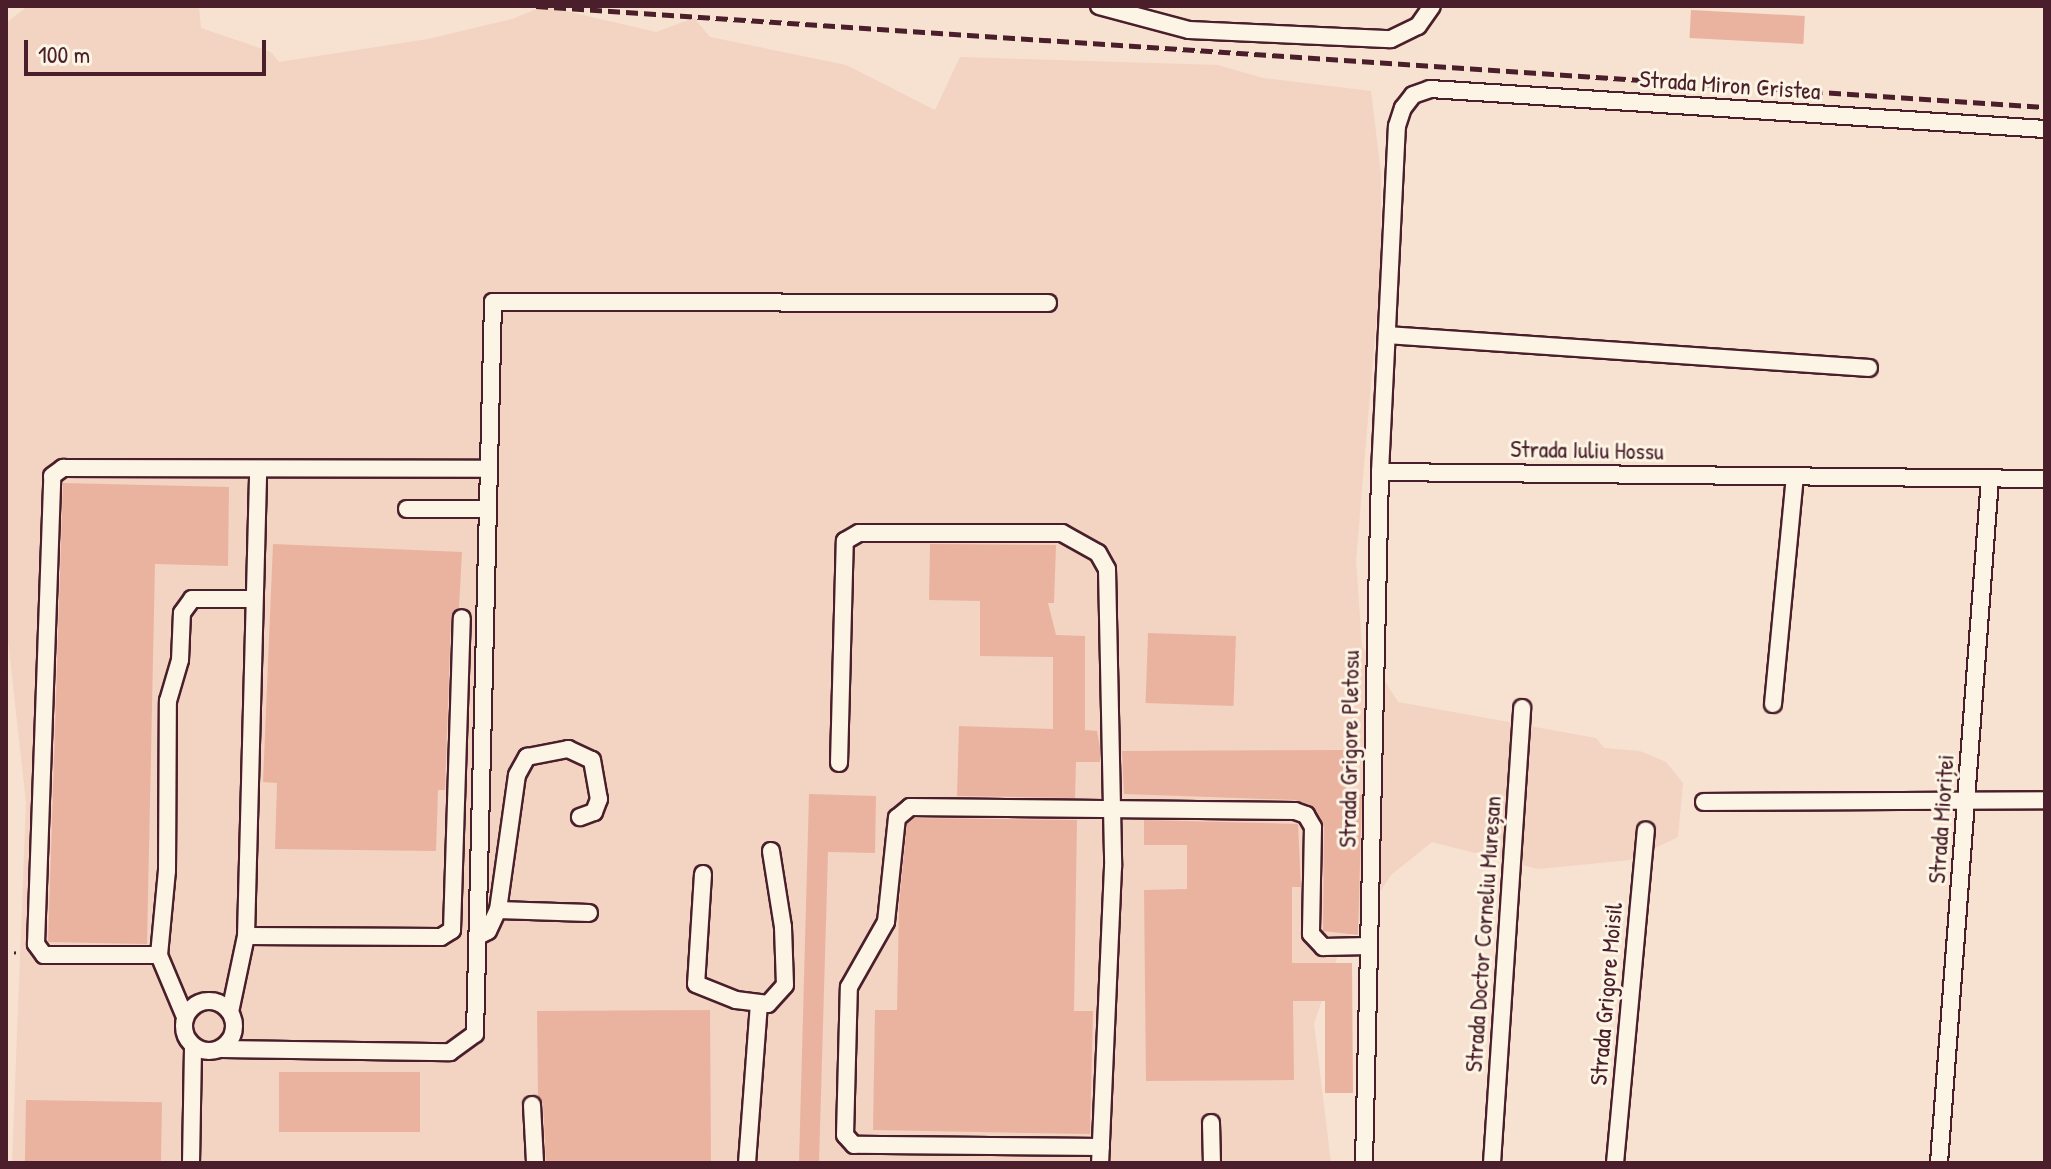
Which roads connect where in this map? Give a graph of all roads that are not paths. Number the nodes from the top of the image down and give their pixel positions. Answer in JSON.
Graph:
{"nodes":[{"id":1,"x":1099,"y":6,"type":"edge"},
{"id":2,"x":1432,"y":6,"type":"edge"},
{"id":3,"x":1413,"y":95,"type":"joint"},
{"id":4,"x":2045,"y":129,"type":"edge"},
{"id":5,"x":1048,"y":303,"type":"dead end"},
{"id":6,"x":1387,"y":335,"type":"junction"},
{"id":7,"x":1869,"y":368,"type":"dead end"},
{"id":8,"x":487,"y":469,"type":"junction"},
{"id":9,"x":258,"y":472,"type":"junction"},
{"id":10,"x":1380,"y":472,"type":"junction"},
{"id":11,"x":1795,"y":477,"type":"junction"},
{"id":12,"x":1990,"y":479,"type":"junction"},
{"id":13,"x":2045,"y":479,"type":"edge"},
{"id":14,"x":407,"y":509,"type":"dead end"},
{"id":15,"x":485,"y":509,"type":"junction"},
{"id":16,"x":253,"y":599,"type":"junction"},
{"id":17,"x":462,"y":618,"type":"dead end"},
{"id":18,"x":1773,"y":704,"type":"dead end"},
{"id":19,"x":1522,"y":708,"type":"dead end"},
{"id":20,"x":839,"y":763,"type":"dead end"},
{"id":21,"x":2045,"y":800,"type":"edge"},
{"id":22,"x":1966,"y":801,"type":"junction"},
{"id":23,"x":1704,"y":802,"type":"dead end"},
{"id":24,"x":1111,"y":808,"type":"junction"},
{"id":25,"x":580,"y":817,"type":"dead end"},
{"id":26,"x":1646,"y":830,"type":"dead end"},
{"id":27,"x":771,"y":851,"type":"dead end"},
{"id":28,"x":703,"y":874,"type":"dead end"},
{"id":29,"x":498,"y":910,"type":"junction"},
{"id":30,"x":589,"y":913,"type":"dead end"},
{"id":31,"x":246,"y":936,"type":"junction"},
{"id":32,"x":478,"y":936,"type":"junction"},
{"id":33,"x":1369,"y":946,"type":"junction"},
{"id":34,"x":159,"y":955,"type":"junction"},
{"id":35,"x":169,"y":972,"type":"junction"},
{"id":36,"x":237,"y":972,"type":"junction"},
{"id":37,"x":206,"y":1002,"type":"junction"},
{"id":38,"x":759,"y":1003,"type":"junction"},
{"id":39,"x":230,"y":1012,"type":"junction"},
{"id":40,"x":185,"y":1017,"type":"junction"},
{"id":41,"x":234,"y":1033,"type":"junction"},
{"id":42,"x":193,"y":1046,"type":"junction"},
{"id":43,"x":217,"y":1050,"type":"junction"},
{"id":44,"x":268,"y":1051,"type":"junction"},
{"id":45,"x":194,"y":1094,"type":"junction"},
{"id":46,"x":532,"y":1105,"type":"dead end"},
{"id":47,"x":1211,"y":1123,"type":"dead end"},
{"id":48,"x":1100,"y":1155,"type":"edge"},
{"id":49,"x":191,"y":1163,"type":"edge"},
{"id":50,"x":535,"y":1163,"type":"edge"},
{"id":51,"x":747,"y":1163,"type":"edge"},
{"id":52,"x":1212,"y":1163,"type":"edge"},
{"id":53,"x":1364,"y":1163,"type":"edge"},
{"id":54,"x":1492,"y":1163,"type":"edge"},
{"id":55,"x":1615,"y":1163,"type":"edge"},
{"id":56,"x":1939,"y":1163,"type":"edge"}],
"edges":[{"from":1,"to":2,"type":"street"},
{"from":3,"to":4,"type":"street","name":"Strada Miron Cristea"},
{"from":3,"to":6,"type":"street","name":"Strada Grigore Pletosu"},
{"from":5,"to":8,"type":"street"},
{"from":6,"to":7,"type":"street"},
{"from":6,"to":10,"type":"street","name":"Strada Grigore Pletosu"},
{"from":8,"to":9,"type":"street"},
{"from":8,"to":15,"type":"street"},
{"from":9,"to":16,"type":"street"},
{"from":9,"to":34,"type":"street"},
{"from":10,"to":11,"type":"street","name":"Strada Iuliu Hossu"},
{"from":10,"to":33,"type":"street","name":"Strada Grigore Pletosu"},
{"from":11,"to":12,"type":"street","name":"Strada Iuliu Hossu"},
{"from":11,"to":18,"type":"street"},
{"from":12,"to":13,"type":"street","name":"Strada Iuliu Hossu"},
{"from":12,"to":22,"type":"street","name":"Strada Mioriței"},
{"from":14,"to":15,"type":"street"},
{"from":15,"to":32,"type":"street"},
{"from":16,"to":31,"type":"street"},
{"from":16,"to":34,"type":"street"},
{"from":17,"to":31,"type":"street"},
{"from":19,"to":54,"type":"street","name":"Strada Doctor Corneliu Mureșan"},
{"from":20,"to":24,"type":"street"},
{"from":21,"to":22,"type":"street"},
{"from":22,"to":23,"type":"street"},
{"from":22,"to":56,"type":"street","name":"Strada Mioriței"},
{"from":24,"to":33,"type":"street"},
{"from":24,"to":48,"type":"street"},
{"from":24,"to":48,"type":"street"},
{"from":25,"to":29,"type":"street"},
{"from":26,"to":55,"type":"street","name":"Strada Grigore Moisil"},
{"from":27,"to":38,"type":"street"},
{"from":28,"to":38,"type":"street"},
{"from":29,"to":30,"type":"street"},
{"from":29,"to":32,"type":"street"},
{"from":31,"to":36,"type":"street"},
{"from":32,"to":44,"type":"street"},
{"from":33,"to":53,"type":"street","name":"Strada Grigore Pletosu"},
{"from":34,"to":35,"type":"street"},
{"from":35,"to":37,"type":"street"},
{"from":35,"to":40,"type":"street"},
{"from":36,"to":37,"type":"street"},
{"from":36,"to":39,"type":"street"},
{"from":37,"to":39,"type":"street"},
{"from":37,"to":40,"type":"street"},
{"from":38,"to":51,"type":"street"},
{"from":39,"to":41,"type":"street"},
{"from":40,"to":42,"type":"street"},
{"from":41,"to":43,"type":"street"},
{"from":41,"to":44,"type":"street"},
{"from":42,"to":43,"type":"street"},
{"from":42,"to":45,"type":"street"},
{"from":43,"to":44,"type":"street"},
{"from":43,"to":45,"type":"street"},
{"from":45,"to":49,"type":"street"},
{"from":46,"to":50,"type":"street"},
{"from":47,"to":52,"type":"street"}]}
